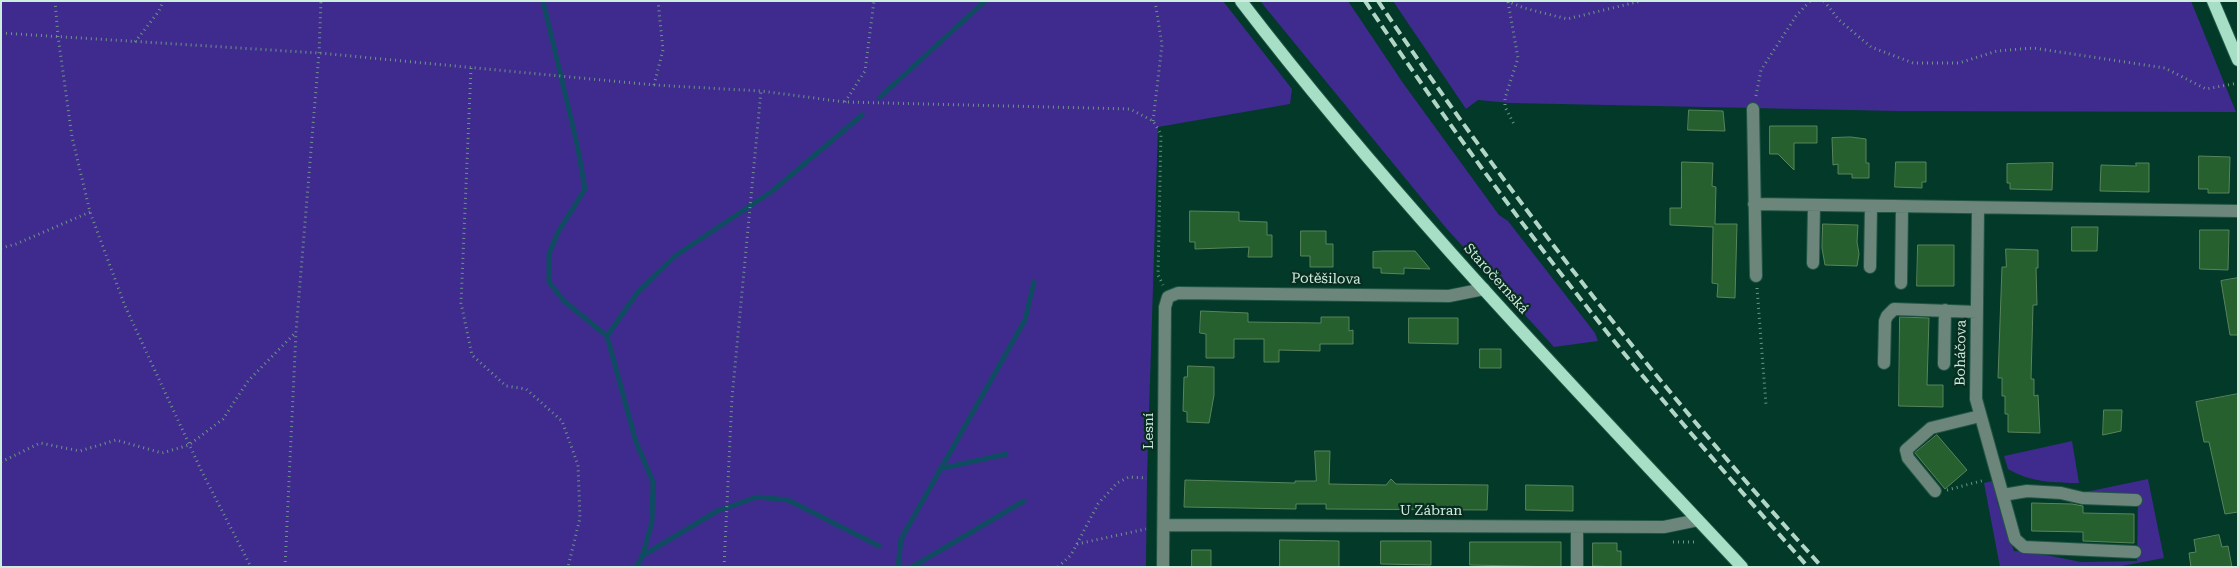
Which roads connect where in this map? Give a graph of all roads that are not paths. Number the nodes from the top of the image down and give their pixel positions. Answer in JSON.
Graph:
{"nodes":[{"id":1,"x":1241,"y":1,"type":"edge"},
{"id":2,"x":2213,"y":1,"type":"edge"},
{"id":3,"x":2238,"y":60,"type":"edge"},
{"id":4,"x":1753,"y":109,"type":"road end"},
{"id":5,"x":1754,"y":204,"type":"junction"},
{"id":6,"x":1814,"y":205,"type":"junction"},
{"id":7,"x":1871,"y":206,"type":"junction"},
{"id":8,"x":1902,"y":207,"type":"junction"},
{"id":9,"x":1978,"y":208,"type":"junction"},
{"id":10,"x":2238,"y":211,"type":"edge"},
{"id":11,"x":1812,"y":263,"type":"dead end"},
{"id":12,"x":1870,"y":267,"type":"dead end"},
{"id":13,"x":1756,"y":276,"type":"road end"},
{"id":14,"x":1902,"y":283,"type":"dead end"},
{"id":15,"x":1484,"y":289,"type":"junction"},
{"id":16,"x":1168,"y":297,"type":"joint"},
{"id":17,"x":1945,"y":310,"type":"junction"},
{"id":18,"x":1977,"y":312,"type":"junction"},
{"id":19,"x":1884,"y":363,"type":"dead end"},
{"id":20,"x":1944,"y":364,"type":"dead end"},
{"id":21,"x":1980,"y":416,"type":"junction"},
{"id":22,"x":1935,"y":491,"type":"road end"},
{"id":23,"x":2003,"y":495,"type":"junction"},
{"id":24,"x":2136,"y":500,"type":"dead end"},
{"id":25,"x":1698,"y":520,"type":"junction"},
{"id":26,"x":1164,"y":525,"type":"junction"},
{"id":27,"x":1577,"y":527,"type":"junction"},
{"id":28,"x":2135,"y":552,"type":"dead end"},
{"id":29,"x":1163,"y":567,"type":"edge"},
{"id":30,"x":1577,"y":567,"type":"edge"},
{"id":31,"x":1742,"y":567,"type":"edge"}],
"edges":[{"from":1,"to":15,"type":"main road","name":"Staročernská"},
{"from":2,"to":3,"type":"main road"},
{"from":4,"to":5,"type":"street"},
{"from":5,"to":6,"type":"street"},
{"from":5,"to":13,"type":"street"},
{"from":6,"to":7,"type":"street"},
{"from":6,"to":11,"type":"street"},
{"from":7,"to":8,"type":"street"},
{"from":7,"to":12,"type":"street"},
{"from":8,"to":9,"type":"street"},
{"from":8,"to":14,"type":"street"},
{"from":9,"to":10,"type":"street"},
{"from":9,"to":18,"type":"street","name":"Boháčova"},
{"from":15,"to":16,"type":"street","name":"Potěšilova"},
{"from":15,"to":25,"type":"main road","name":"Staročernská"},
{"from":16,"to":26,"type":"street","name":"Lesní"},
{"from":17,"to":18,"type":"street"},
{"from":17,"to":19,"type":"street"},
{"from":17,"to":20,"type":"street"},
{"from":18,"to":21,"type":"street","name":"Boháčova"},
{"from":21,"to":22,"type":"street"},
{"from":21,"to":23,"type":"street","name":"Boháčova"},
{"from":23,"to":24,"type":"street"},
{"from":23,"to":28,"type":"street","name":"Boháčova"},
{"from":25,"to":27,"type":"street","name":"U Zábran"},
{"from":25,"to":31,"type":"main road","name":"Staročernská"},
{"from":26,"to":27,"type":"street","name":"U Zábran"},
{"from":26,"to":29,"type":"street","name":"Lesní"},
{"from":27,"to":30,"type":"street"}]}
